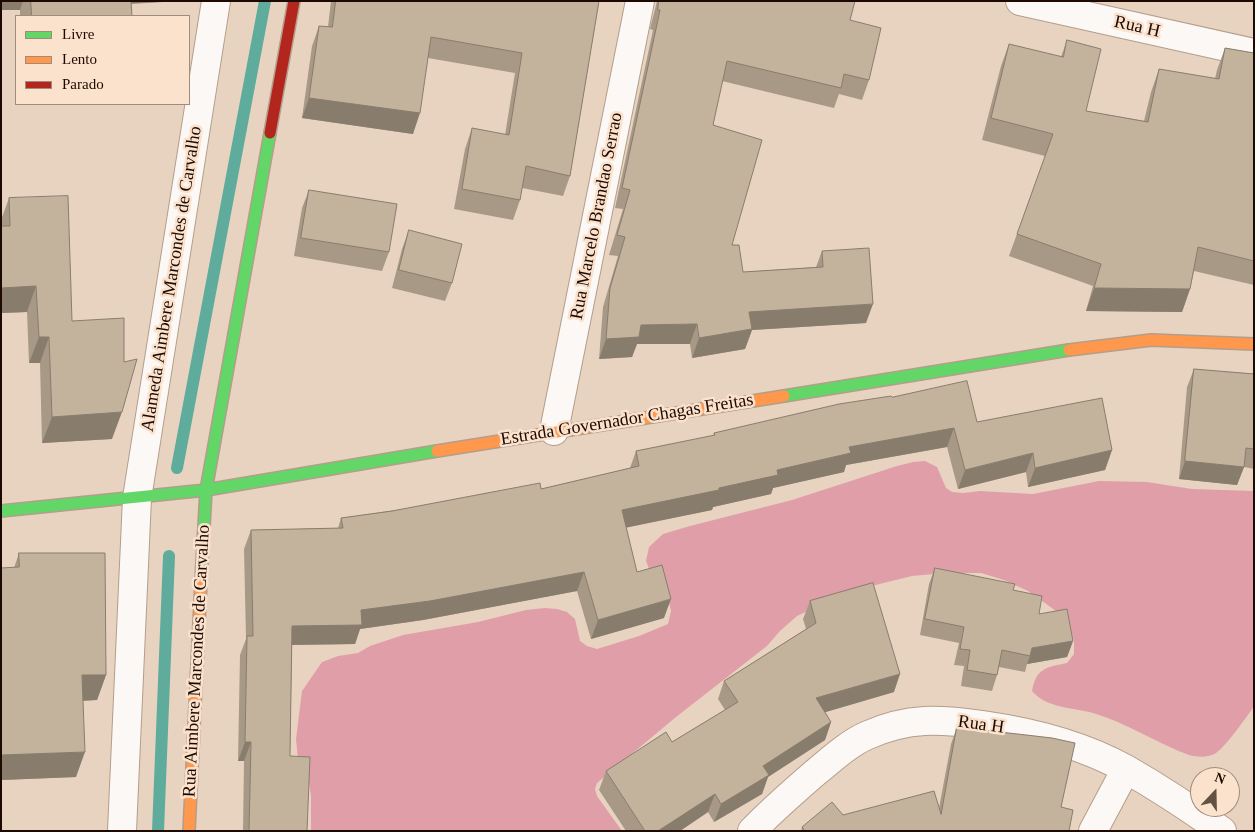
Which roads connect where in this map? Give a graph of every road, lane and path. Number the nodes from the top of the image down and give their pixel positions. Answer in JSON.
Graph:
{"nodes":[{"id":1,"x":216,"y":1,"type":"edge"},
{"id":2,"x":294,"y":1,"type":"edge"},
{"id":3,"x":640,"y":1,"type":"edge"},
{"id":4,"x":1020,"y":1,"type":"edge"},
{"id":5,"x":1100,"y":9,"type":"edge"},
{"id":6,"x":1254,"y":53,"type":"edge"},
{"id":7,"x":1254,"y":344,"type":"edge"},
{"id":8,"x":554,"y":431,"type":"junction"},
{"id":9,"x":206,"y":490,"type":"junction"},
{"id":10,"x":137,"y":498,"type":"junction"},
{"id":11,"x":1,"y":511,"type":"edge"},
{"id":12,"x":1126,"y":769,"type":"junction"},
{"id":13,"x":122,"y":831,"type":"edge"},
{"id":14,"x":189,"y":831,"type":"edge"},
{"id":15,"x":752,"y":831,"type":"edge"},
{"id":16,"x":1092,"y":831,"type":"edge"},
{"id":17,"x":1222,"y":831,"type":"edge"}],
"edges":[{"from":1,"to":10,"type":"street","name":"Alameda Aimbere Marcondes de Carvalho"},
{"from":2,"to":9,"type":"main road"},
{"from":3,"to":8,"type":"street","name":"Rua Marcelo Brandao Serrao"},
{"from":4,"to":5,"type":"street","name":"Rua H"},
{"from":5,"to":6,"type":"street","name":"Rua H"},
{"from":7,"to":8,"type":"main road","name":"Estrada Governador Chagas Freitas"},
{"from":8,"to":9,"type":"main road","name":"Estrada Governador Chagas Freitas"},
{"from":9,"to":10,"type":"main road","name":"Estrada Governador Chagas Freitas"},
{"from":9,"to":14,"type":"main road","name":"Rua Aimbere Marcondes de Carvalho"},
{"from":10,"to":11,"type":"main road","name":"Estrada Governador Chagas Freitas"},
{"from":10,"to":13,"type":"street"},
{"from":12,"to":15,"type":"street","name":"Rua H"},
{"from":12,"to":16,"type":"street"},
{"from":12,"to":17,"type":"street","name":"Rua H"}]}
